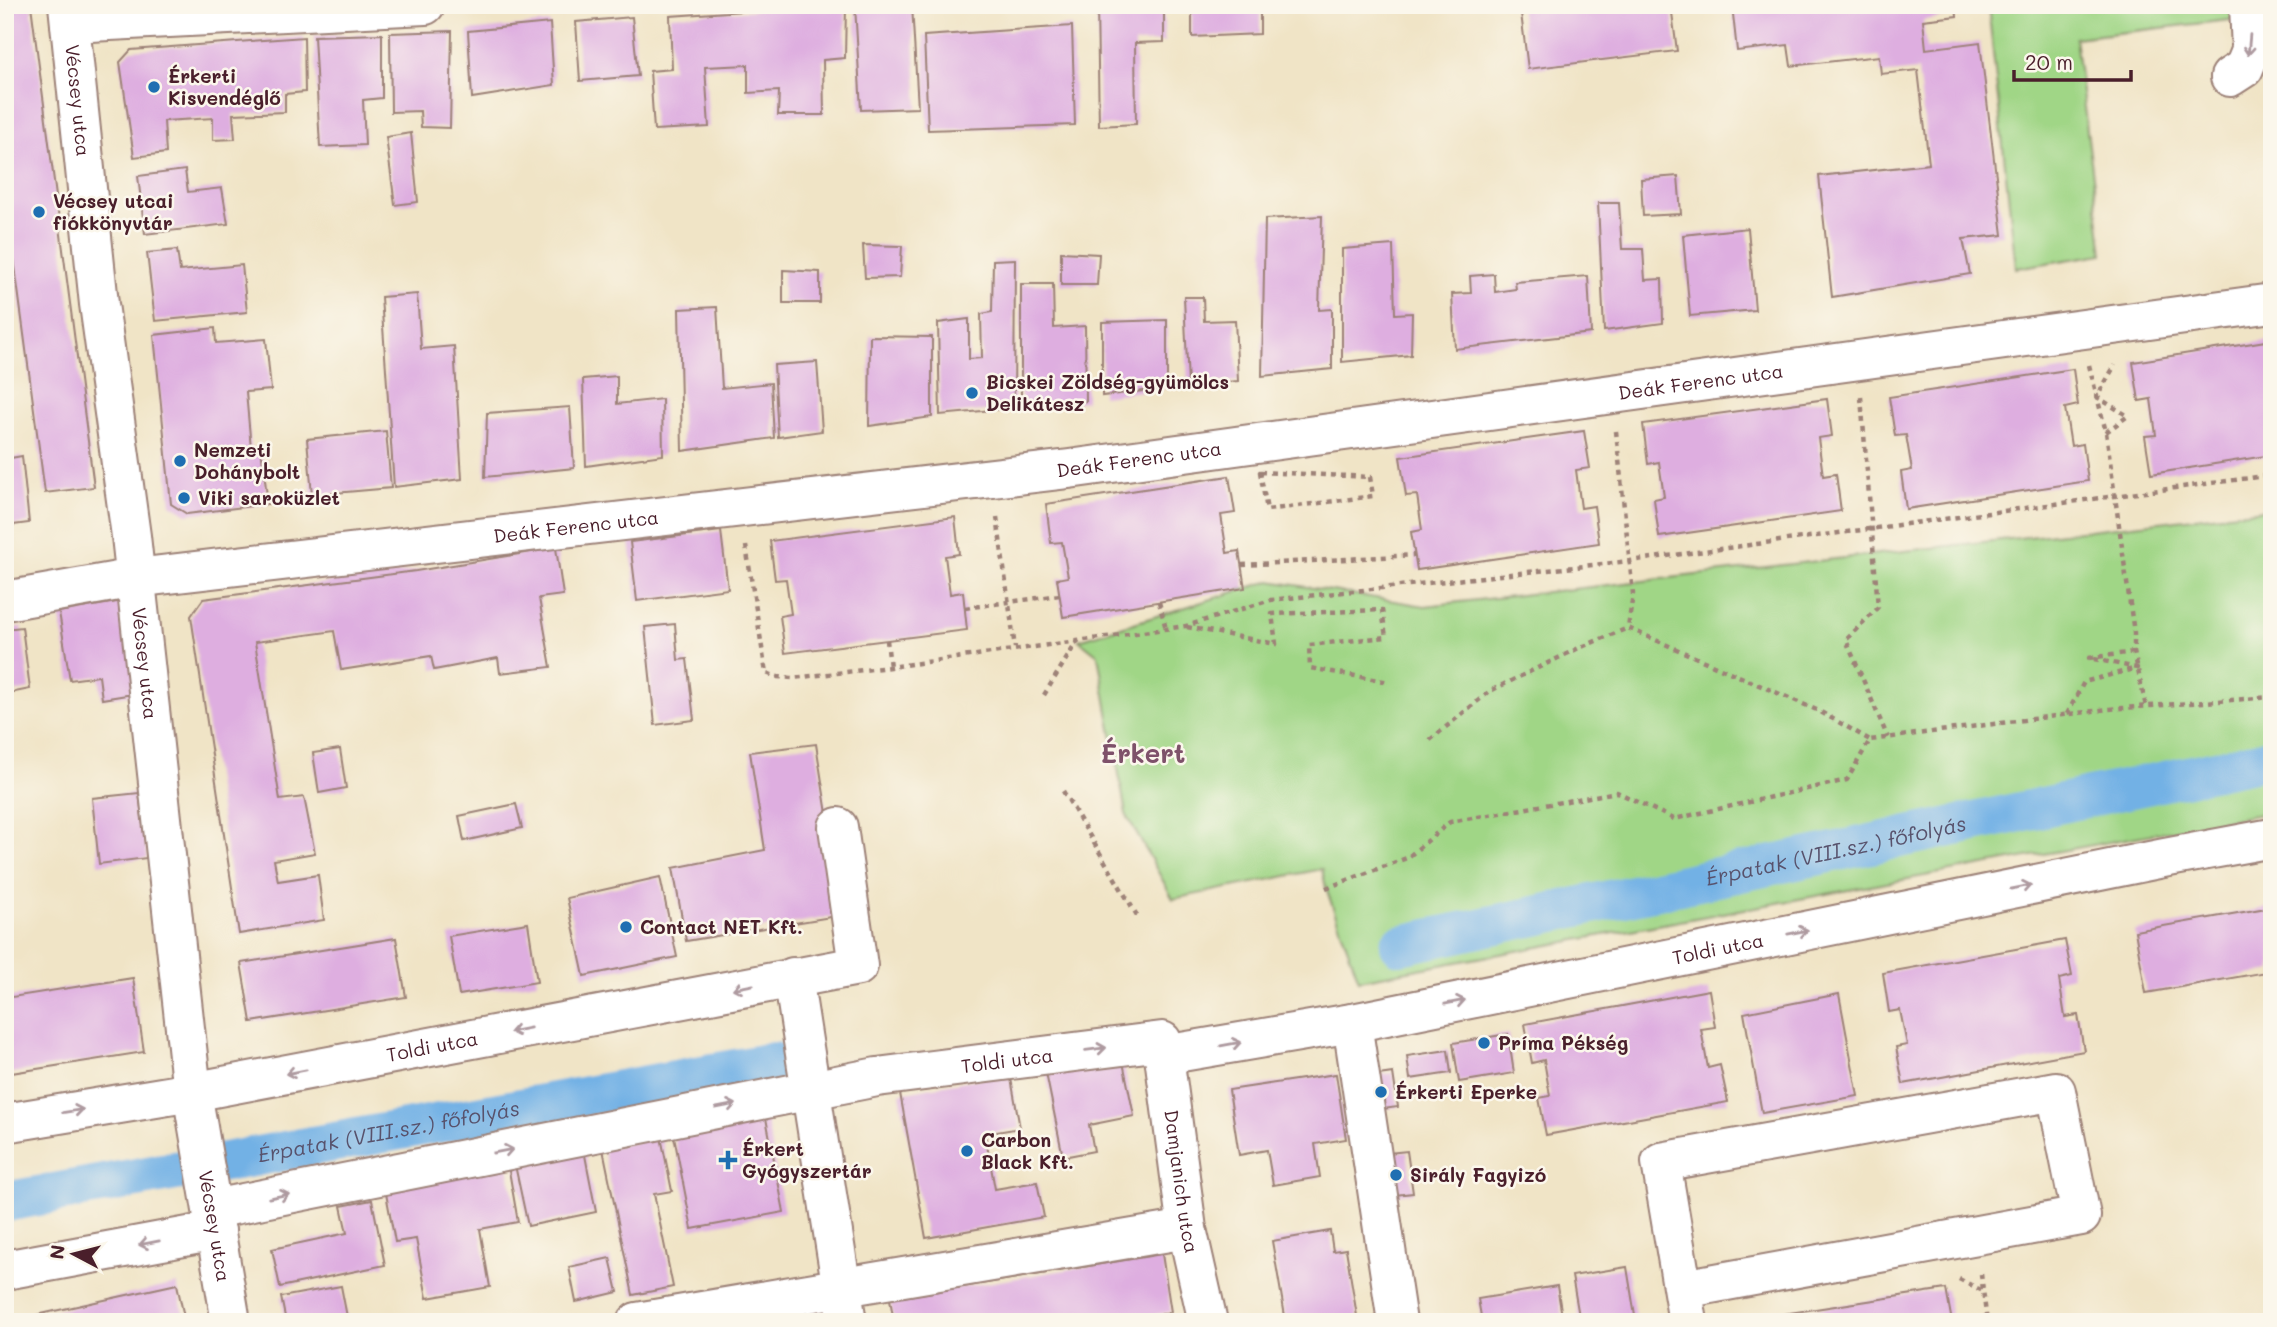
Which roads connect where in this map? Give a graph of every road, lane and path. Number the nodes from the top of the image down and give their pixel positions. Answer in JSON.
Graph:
{"nodes":[{"id":1,"x":425,"y":5,"type":"edge"},
{"id":2,"x":2249,"y":5,"type":"edge"},
{"id":3,"x":69,"y":14,"type":"edge"},
{"id":4,"x":2230,"y":77,"type":"dead end"},
{"id":5,"x":2272,"y":303,"type":"edge"},
{"id":6,"x":2081,"y":330,"type":"junction"},
{"id":7,"x":2097,"y":397,"type":"junction"},
{"id":8,"x":1865,"y":428,"type":"dead end"},
{"id":9,"x":2106,"y":432,"type":"junction"},
{"id":10,"x":1619,"y":459,"type":"dead end"},
{"id":11,"x":2272,"y":475,"type":"edge"},
{"id":12,"x":2113,"y":496,"type":"junction"},
{"id":13,"x":739,"y":507,"type":"junction"},
{"id":14,"x":1267,"y":510,"type":"joint"},
{"id":15,"x":1872,"y":529,"type":"junction"},
{"id":16,"x":999,"y":530,"type":"dead end"},
{"id":17,"x":1415,"y":555,"type":"dead end"},
{"id":18,"x":1630,"y":561,"type":"junction"},
{"id":19,"x":1242,"y":565,"type":"dead end"},
{"id":20,"x":135,"y":578,"type":"junction"},
{"id":21,"x":1060,"y":595,"type":"dead end"},
{"id":22,"x":5,"y":601,"type":"edge"},
{"id":23,"x":1010,"y":602,"type":"junction"},
{"id":24,"x":1159,"y":602,"type":"dead end"},
{"id":25,"x":965,"y":608,"type":"dead end"},
{"id":26,"x":1186,"y":626,"type":"junction"},
{"id":27,"x":1628,"y":628,"type":"junction"},
{"id":28,"x":1166,"y":629,"type":"junction"},
{"id":29,"x":1079,"y":639,"type":"junction"},
{"id":30,"x":887,"y":640,"type":"dead end"},
{"id":31,"x":1015,"y":648,"type":"junction"},
{"id":32,"x":2134,"y":652,"type":"junction"},
{"id":33,"x":890,"y":667,"type":"junction"},
{"id":34,"x":2137,"y":668,"type":"junction"},
{"id":35,"x":1389,"y":682,"type":"dead end"},
{"id":36,"x":1044,"y":695,"type":"dead end"},
{"id":37,"x":2272,"y":697,"type":"edge"},
{"id":38,"x":2146,"y":707,"type":"junction"},
{"id":39,"x":2067,"y":714,"type":"junction"},
{"id":40,"x":1888,"y":738,"type":"junction"},
{"id":41,"x":1430,"y":740,"type":"dead end"},
{"id":42,"x":1870,"y":740,"type":"junction"},
{"id":43,"x":1063,"y":792,"type":"dead end"},
{"id":44,"x":838,"y":827,"type":"dead end"},
{"id":45,"x":2272,"y":838,"type":"edge"},
{"id":46,"x":1326,"y":888,"type":"dead end"},
{"id":47,"x":1138,"y":917,"type":"dead end"},
{"id":48,"x":793,"y":978,"type":"junction"},
{"id":49,"x":1352,"y":1023,"type":"junction"},
{"id":50,"x":1163,"y":1048,"type":"junction"},
{"id":51,"x":812,"y":1088,"type":"junction"},
{"id":52,"x":194,"y":1107,"type":"junction"},
{"id":53,"x":5,"y":1123,"type":"edge"},
{"id":54,"x":212,"y":1208,"type":"junction"},
{"id":55,"x":1188,"y":1229,"type":"junction"},
{"id":56,"x":1976,"y":1236,"type":"junction"},
{"id":57,"x":5,"y":1270,"type":"edge"},
{"id":58,"x":1953,"y":1276,"type":"dead end"},
{"id":59,"x":1984,"y":1291,"type":"junction"},
{"id":60,"x":844,"y":1305,"type":"edge"},
{"id":61,"x":1685,"y":1306,"type":"edge"},
{"id":62,"x":231,"y":1322,"type":"edge"},
{"id":63,"x":638,"y":1322,"type":"edge"},
{"id":64,"x":1208,"y":1322,"type":"edge"},
{"id":65,"x":1397,"y":1322,"type":"edge"},
{"id":66,"x":1987,"y":1322,"type":"edge"}],
"edges":[{"from":1,"to":3,"type":"street"},
{"from":2,"to":4,"type":"street","one_way":true},
{"from":3,"to":20,"type":"street","name":"Vécsey utca"},
{"from":5,"to":6,"type":"street","name":"Deák Ferenc utca"},
{"from":6,"to":7,"type":"path"},
{"from":6,"to":7,"type":"path"},
{"from":6,"to":13,"type":"street","name":"Deák Ferenc utca"},
{"from":7,"to":9,"type":"path"},
{"from":7,"to":9,"type":"path"},
{"from":8,"to":15,"type":"path"},
{"from":9,"to":12,"type":"path"},
{"from":10,"to":18,"type":"path"},
{"from":11,"to":12,"type":"path"},
{"from":12,"to":15,"type":"path"},
{"from":12,"to":32,"type":"path"},
{"from":13,"to":20,"type":"street","name":"Deák Ferenc utca"},
{"from":13,"to":33,"type":"path"},
{"from":14,"to":14,"type":"path"},
{"from":15,"to":18,"type":"path"},
{"from":15,"to":40,"type":"path"},
{"from":16,"to":23,"type":"path"},
{"from":17,"to":19,"type":"path"},
{"from":18,"to":26,"type":"path"},
{"from":18,"to":27,"type":"path"},
{"from":20,"to":22,"type":"street","name":"Deák Ferenc utca"},
{"from":20,"to":52,"type":"street","name":"Vécsey utca"},
{"from":21,"to":23,"type":"path"},
{"from":23,"to":25,"type":"path"},
{"from":23,"to":31,"type":"path"},
{"from":24,"to":28,"type":"path"},
{"from":26,"to":28,"type":"path"},
{"from":26,"to":35,"type":"path"},
{"from":27,"to":41,"type":"path"},
{"from":27,"to":42,"type":"path"},
{"from":28,"to":29,"type":"path"},
{"from":29,"to":31,"type":"path"},
{"from":29,"to":36,"type":"path"},
{"from":30,"to":33,"type":"path"},
{"from":31,"to":33,"type":"path"},
{"from":32,"to":34,"type":"path"},
{"from":32,"to":34,"type":"path"},
{"from":34,"to":38,"type":"path"},
{"from":34,"to":39,"type":"path"},
{"from":37,"to":38,"type":"path"},
{"from":38,"to":39,"type":"path"},
{"from":39,"to":40,"type":"path"},
{"from":40,"to":42,"type":"path"},
{"from":42,"to":46,"type":"path"},
{"from":43,"to":47,"type":"path"},
{"from":44,"to":48,"type":"street","name":"Toldi utca"},
{"from":49,"to":45,"type":"street","name":"Toldi utca","one_way":true},
{"from":48,"to":51,"type":"street"},
{"from":48,"to":52,"type":"street","name":"Toldi utca","one_way":true},
{"from":50,"to":49,"type":"street","name":"Toldi utca","one_way":true},
{"from":49,"to":65,"type":"street"},
{"from":51,"to":50,"type":"street","name":"Toldi utca","one_way":true},
{"from":50,"to":55,"type":"street","name":"Damjanich utca"},
{"from":54,"to":51,"type":"street","name":"Toldi utca","one_way":true},
{"from":51,"to":60,"type":"street"},
{"from":53,"to":52,"type":"street","name":"Toldi utca","one_way":true},
{"from":52,"to":54,"type":"street","name":"Vécsey utca"},
{"from":54,"to":57,"type":"street","name":"Toldi utca","one_way":true},
{"from":54,"to":62,"type":"street","name":"Vécsey utca"},
{"from":55,"to":60,"type":"street"},
{"from":55,"to":64,"type":"street","name":"Damjanich utca"},
{"from":56,"to":59,"type":"path"},
{"from":56,"to":61,"type":"street"},
{"from":56,"to":61,"type":"street"},
{"from":58,"to":59,"type":"path"},
{"from":59,"to":66,"type":"path"},
{"from":60,"to":63,"type":"street"}]}
